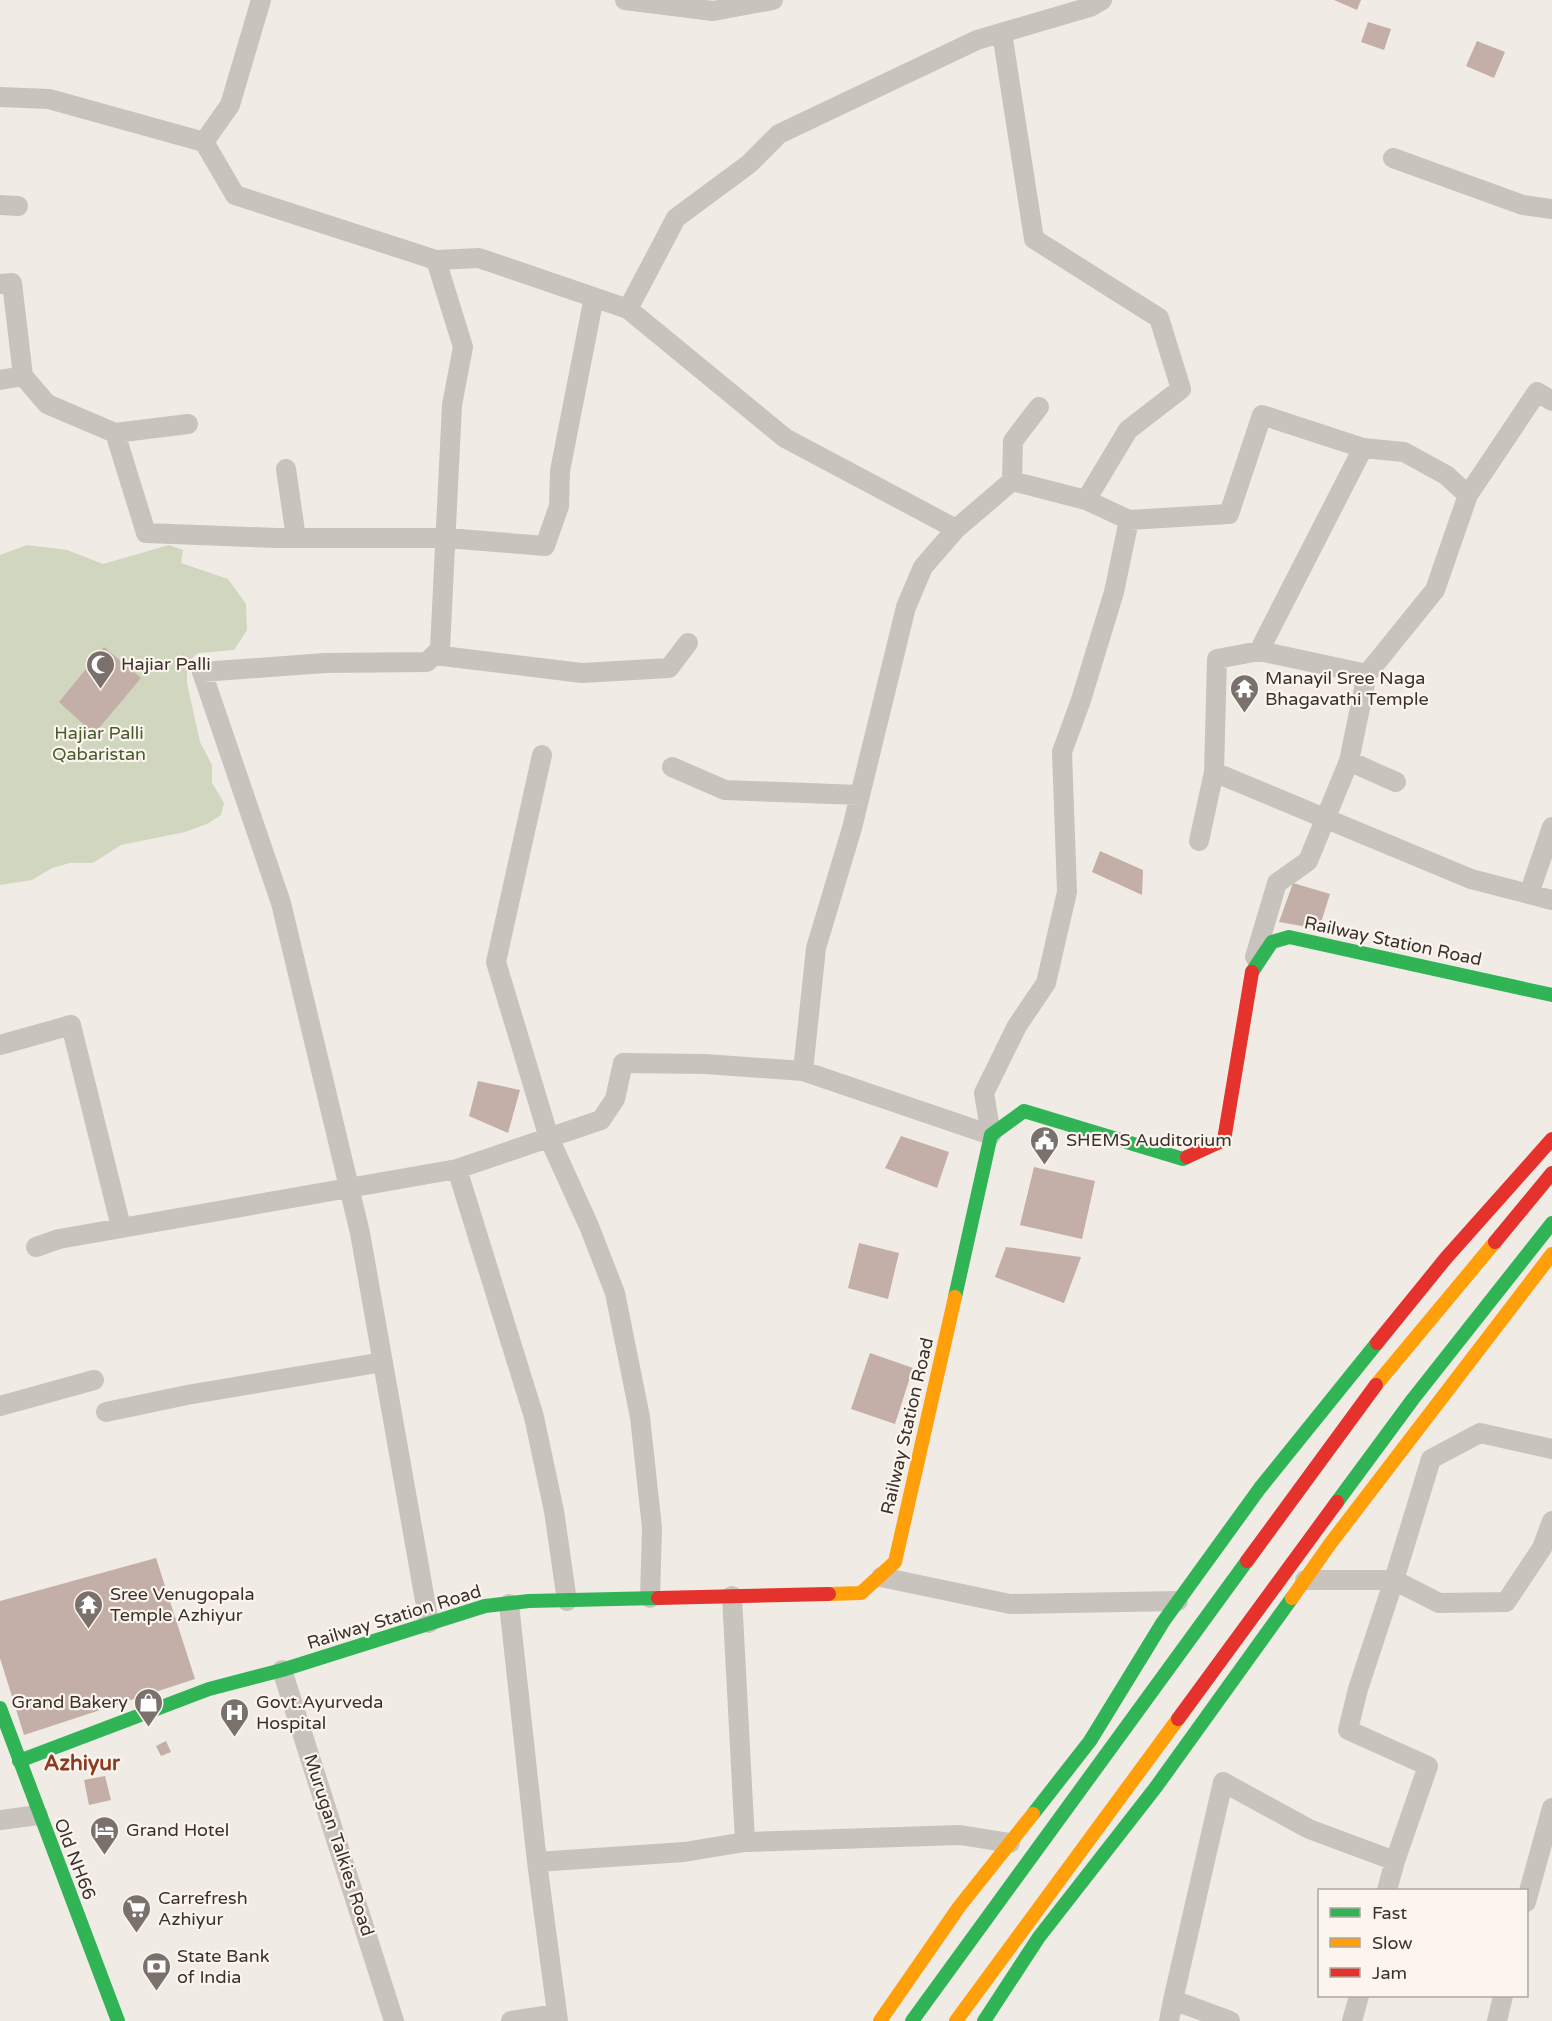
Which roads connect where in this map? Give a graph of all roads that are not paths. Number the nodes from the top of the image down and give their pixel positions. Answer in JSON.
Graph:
{"nodes":[{"id":1,"x":261,"y":0,"type":"edge"},
{"id":2,"x":625,"y":0,"type":"edge"},
{"id":3,"x":773,"y":0,"type":"edge"},
{"id":4,"x":1102,"y":0,"type":"edge"},
{"id":5,"x":1002,"y":33,"type":"junction"},
{"id":6,"x":0,"y":97,"type":"edge"},
{"id":7,"x":204,"y":142,"type":"junction"},
{"id":8,"x":1393,"y":158,"type":"dead end"},
{"id":9,"x":1552,"y":209,"type":"edge"},
{"id":10,"x":436,"y":260,"type":"junction"},
{"id":11,"x":0,"y":284,"type":"edge"},
{"id":12,"x":594,"y":297,"type":"junction"},
{"id":13,"x":628,"y":309,"type":"junction"},
{"id":14,"x":23,"y":376,"type":"junction"},
{"id":15,"x":0,"y":380,"type":"edge"},
{"id":16,"x":1552,"y":401,"type":"edge"},
{"id":17,"x":1039,"y":407,"type":"dead end"},
{"id":18,"x":188,"y":424,"type":"dead end"},
{"id":19,"x":115,"y":433,"type":"junction"},
{"id":20,"x":1363,"y":448,"type":"junction"},
{"id":21,"x":286,"y":469,"type":"dead end"},
{"id":22,"x":1012,"y":481,"type":"junction"},
{"id":23,"x":1468,"y":495,"type":"junction"},
{"id":24,"x":1086,"y":500,"type":"junction"},
{"id":25,"x":1129,"y":520,"type":"junction"},
{"id":26,"x":956,"y":529,"type":"junction"},
{"id":27,"x":296,"y":538,"type":"junction"},
{"id":28,"x":447,"y":538,"type":"junction"},
{"id":29,"x":688,"y":643,"type":"dead end"},
{"id":30,"x":1259,"y":651,"type":"junction"},
{"id":31,"x":434,"y":655,"type":"junction"},
{"id":32,"x":1367,"y":674,"type":"junction"},
{"id":33,"x":542,"y":755,"type":"dead end"},
{"id":34,"x":1348,"y":761,"type":"junction"},
{"id":35,"x":672,"y":767,"type":"dead end"},
{"id":36,"x":1214,"y":772,"type":"junction"},
{"id":37,"x":1396,"y":782,"type":"dead end"},
{"id":38,"x":860,"y":795,"type":"junction"},
{"id":39,"x":1327,"y":819,"type":"junction"},
{"id":40,"x":1552,"y":827,"type":"edge"},
{"id":41,"x":1199,"y":841,"type":"dead end"},
{"id":42,"x":1528,"y":894,"type":"junction"},
{"id":43,"x":1552,"y":900,"type":"edge"},
{"id":44,"x":1251,"y":974,"type":"junction"},
{"id":45,"x":1552,"y":995,"type":"edge"},
{"id":46,"x":0,"y":1045,"type":"edge"},
{"id":47,"x":803,"y":1071,"type":"junction"},
{"id":48,"x":991,"y":1135,"type":"junction"},
{"id":49,"x":549,"y":1138,"type":"junction"},
{"id":50,"x":1552,"y":1139,"type":"edge"},
{"id":51,"x":457,"y":1169,"type":"junction"},
{"id":52,"x":1552,"y":1173,"type":"edge"},
{"id":53,"x":349,"y":1186,"type":"junction"},
{"id":54,"x":1552,"y":1223,"type":"edge"},
{"id":55,"x":121,"y":1227,"type":"junction"},
{"id":56,"x":36,"y":1247,"type":"dead end"},
{"id":57,"x":1552,"y":1254,"type":"edge"},
{"id":58,"x":383,"y":1362,"type":"junction"},
{"id":59,"x":94,"y":1380,"type":"dead end"},
{"id":60,"x":0,"y":1406,"type":"edge"},
{"id":61,"x":106,"y":1412,"type":"dead end"},
{"id":62,"x":1552,"y":1449,"type":"edge"},
{"id":63,"x":1552,"y":1521,"type":"edge"},
{"id":64,"x":881,"y":1577,"type":"junction"},
{"id":65,"x":1305,"y":1580,"type":"junction"},
{"id":66,"x":1394,"y":1580,"type":"junction"},
{"id":67,"x":732,"y":1596,"type":"junction"},
{"id":68,"x":651,"y":1598,"type":"junction"},
{"id":69,"x":567,"y":1600,"type":"junction"},
{"id":70,"x":1178,"y":1601,"type":"junction"},
{"id":71,"x":509,"y":1604,"type":"junction"},
{"id":72,"x":429,"y":1623,"type":"junction"},
{"id":73,"x":282,"y":1670,"type":"junction"},
{"id":74,"x":0,"y":1708,"type":"edge"},
{"id":75,"x":20,"y":1761,"type":"junction"},
{"id":76,"x":1552,"y":1808,"type":"edge"},
{"id":77,"x":38,"y":1815,"type":"junction"},
{"id":78,"x":0,"y":1820,"type":"edge"},
{"id":79,"x":745,"y":1842,"type":"junction"},
{"id":80,"x":1010,"y":1843,"type":"junction"},
{"id":81,"x":1395,"y":1861,"type":"junction"},
{"id":82,"x":537,"y":1862,"type":"junction"},
{"id":83,"x":1387,"y":1889,"type":"edge"},
{"id":84,"x":1528,"y":1898,"type":"edge"},
{"id":85,"x":1358,"y":1997,"type":"edge"},
{"id":86,"x":1503,"y":1997,"type":"edge"},
{"id":87,"x":1173,"y":2000,"type":"junction"},
{"id":88,"x":558,"y":2017,"type":"edge"},
{"id":89,"x":118,"y":2021,"type":"edge"},
{"id":90,"x":394,"y":2021,"type":"edge"},
{"id":91,"x":511,"y":2021,"type":"edge"},
{"id":92,"x":880,"y":2021,"type":"edge"},
{"id":93,"x":912,"y":2021,"type":"edge"},
{"id":94,"x":956,"y":2021,"type":"edge"},
{"id":95,"x":984,"y":2021,"type":"edge"},
{"id":96,"x":1169,"y":2021,"type":"edge"},
{"id":97,"x":1230,"y":2021,"type":"edge"},
{"id":98,"x":1352,"y":2021,"type":"edge"},
{"id":99,"x":1497,"y":2021,"type":"edge"}],
"edges":[{"from":1,"to":7,"type":"street"},
{"from":2,"to":3,"type":"street"},
{"from":4,"to":5,"type":"street"},
{"from":5,"to":13,"type":"street"},
{"from":5,"to":24,"type":"street"},
{"from":6,"to":7,"type":"street"},
{"from":7,"to":10,"type":"street"},
{"from":8,"to":9,"type":"street"},
{"from":10,"to":12,"type":"street"},
{"from":10,"to":28,"type":"street"},
{"from":11,"to":14,"type":"street"},
{"from":12,"to":13,"type":"street"},
{"from":12,"to":28,"type":"street"},
{"from":13,"to":26,"type":"street"},
{"from":14,"to":15,"type":"street"},
{"from":14,"to":19,"type":"street"},
{"from":16,"to":23,"type":"street"},
{"from":17,"to":22,"type":"street"},
{"from":18,"to":19,"type":"street"},
{"from":19,"to":27,"type":"street"},
{"from":20,"to":23,"type":"street"},
{"from":20,"to":25,"type":"street"},
{"from":20,"to":30,"type":"street"},
{"from":21,"to":27,"type":"street"},
{"from":22,"to":24,"type":"street"},
{"from":22,"to":26,"type":"street"},
{"from":23,"to":32,"type":"street"},
{"from":24,"to":25,"type":"street"},
{"from":25,"to":48,"type":"street"},
{"from":26,"to":38,"type":"street"},
{"from":27,"to":28,"type":"street"},
{"from":28,"to":31,"type":"street"},
{"from":29,"to":31,"type":"street"},
{"from":30,"to":32,"type":"street"},
{"from":30,"to":36,"type":"street"},
{"from":31,"to":53,"type":"street"},
{"from":32,"to":34,"type":"street"},
{"from":33,"to":49,"type":"street"},
{"from":34,"to":37,"type":"street"},
{"from":34,"to":39,"type":"street"},
{"from":35,"to":38,"type":"street"},
{"from":36,"to":39,"type":"street"},
{"from":36,"to":41,"type":"street"},
{"from":38,"to":47,"type":"street"},
{"from":39,"to":42,"type":"street"},
{"from":39,"to":44,"type":"street"},
{"from":40,"to":42,"type":"street"},
{"from":42,"to":43,"type":"street"},
{"from":44,"to":45,"type":"main road","name":"Railway Station Road"},
{"from":44,"to":48,"type":"main road","name":"Railway Station Road"},
{"from":46,"to":55,"type":"street"},
{"from":47,"to":48,"type":"street"},
{"from":47,"to":49,"type":"street"},
{"from":48,"to":64,"type":"main road","name":"Railway Station Road"},
{"from":49,"to":51,"type":"street"},
{"from":49,"to":68,"type":"street"},
{"from":50,"to":70,"type":"main road"},
{"from":51,"to":53,"type":"street"},
{"from":51,"to":69,"type":"street"},
{"from":52,"to":93,"type":"main road"},
{"from":53,"to":55,"type":"street"},
{"from":53,"to":58,"type":"street"},
{"from":54,"to":94,"type":"main road"},
{"from":55,"to":56,"type":"street"},
{"from":57,"to":65,"type":"main road"},
{"from":58,"to":61,"type":"street"},
{"from":58,"to":72,"type":"street"},
{"from":59,"to":60,"type":"street"},
{"from":62,"to":66,"type":"street"},
{"from":63,"to":66,"type":"street"},
{"from":64,"to":67,"type":"main road","name":"Railway Station Road"},
{"from":64,"to":70,"type":"street"},
{"from":65,"to":66,"type":"street"},
{"from":65,"to":95,"type":"main road"},
{"from":66,"to":81,"type":"street"},
{"from":67,"to":68,"type":"main road","name":"Railway Station Road"},
{"from":67,"to":79,"type":"street"},
{"from":68,"to":69,"type":"main road","name":"Railway Station Road"},
{"from":69,"to":71,"type":"main road","name":"Railway Station Road"},
{"from":70,"to":80,"type":"main road"},
{"from":71,"to":72,"type":"main road","name":"Railway Station Road"},
{"from":71,"to":82,"type":"street"},
{"from":72,"to":73,"type":"main road","name":"Railway Station Road"},
{"from":73,"to":75,"type":"main road","name":"Railway Station Road"},
{"from":73,"to":90,"type":"street","name":"Murugan Talkies Road"},
{"from":74,"to":75,"type":"main road","name":"Old NH66"},
{"from":75,"to":77,"type":"main road","name":"Old NH66"},
{"from":76,"to":84,"type":"street"},
{"from":77,"to":78,"type":"street"},
{"from":77,"to":89,"type":"main road","name":"Old NH66"},
{"from":79,"to":80,"type":"street"},
{"from":79,"to":82,"type":"street"},
{"from":80,"to":92,"type":"main road"},
{"from":81,"to":83,"type":"street"},
{"from":81,"to":87,"type":"street"},
{"from":82,"to":88,"type":"street"},
{"from":85,"to":98,"type":"street"},
{"from":86,"to":99,"type":"street"},
{"from":87,"to":96,"type":"street"},
{"from":87,"to":97,"type":"street"},
{"from":88,"to":91,"type":"street"}]}
